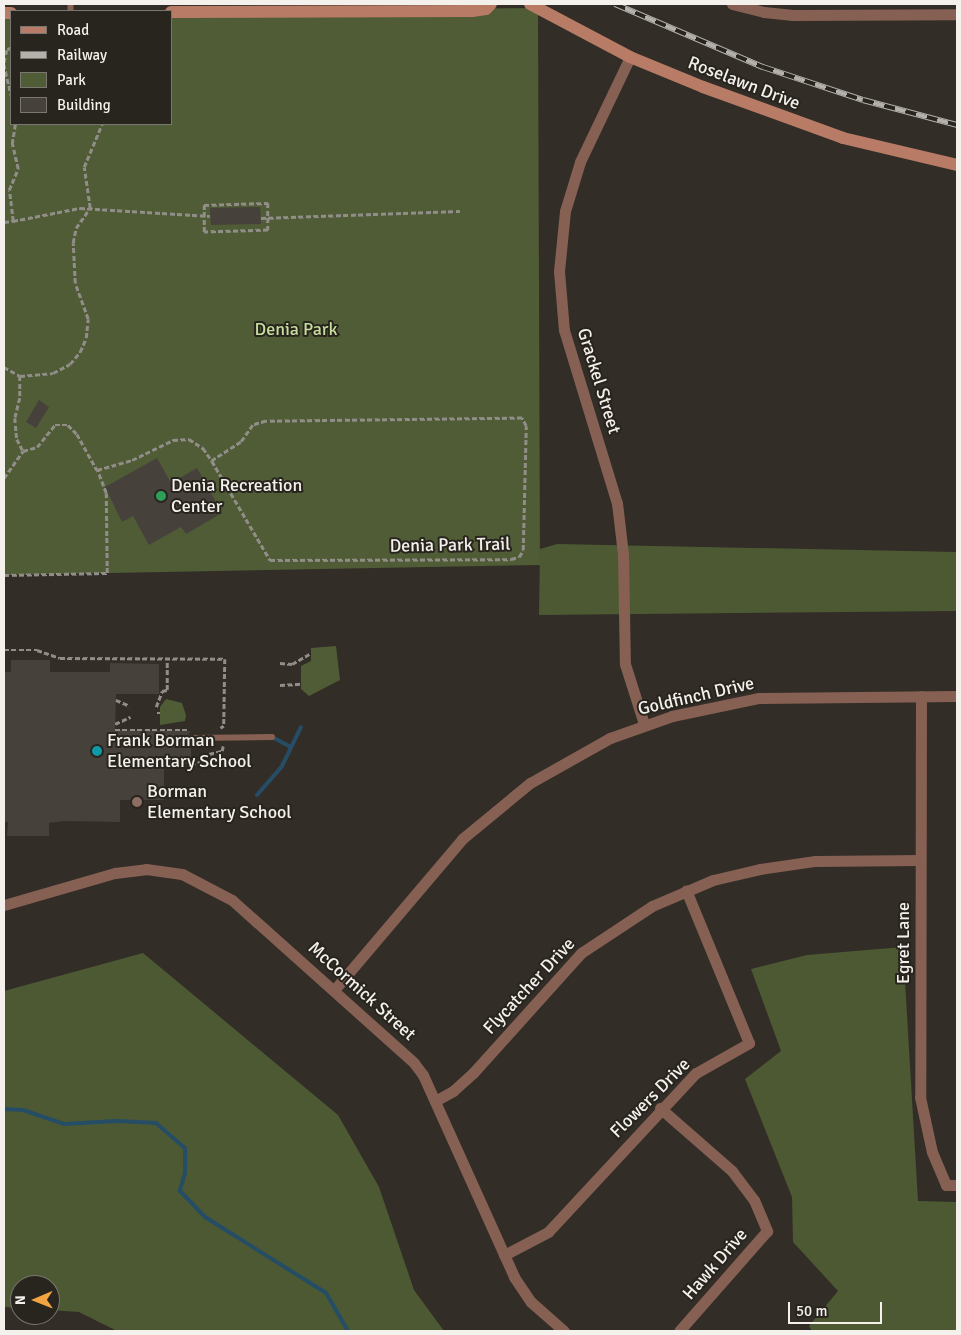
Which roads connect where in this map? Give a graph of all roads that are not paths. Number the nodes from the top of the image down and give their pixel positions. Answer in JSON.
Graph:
{"nodes":[{"id":1,"x":491,"y":4,"type":"edge"},
{"id":2,"x":530,"y":4,"type":"edge"},
{"id":3,"x":732,"y":4,"type":"edge"},
{"id":4,"x":172,"y":12,"type":"edge"},
{"id":5,"x":957,"y":14,"type":"edge"},
{"id":6,"x":630,"y":57,"type":"junction"},
{"id":7,"x":957,"y":165,"type":"edge"},
{"id":8,"x":920,"y":696,"type":"junction"},
{"id":9,"x":957,"y":696,"type":"edge"},
{"id":10,"x":644,"y":724,"type":"junction"},
{"id":11,"x":272,"y":737,"type":"dead end"},
{"id":12,"x":191,"y":738,"type":"dead end"},
{"id":13,"x":920,"y":860,"type":"junction"},
{"id":14,"x":686,"y":890,"type":"junction"},
{"id":15,"x":4,"y":905,"type":"edge"},
{"id":16,"x":336,"y":989,"type":"junction"},
{"id":17,"x":434,"y":1101,"type":"junction"},
{"id":18,"x":660,"y":1108,"type":"junction"},
{"id":19,"x":952,"y":1185,"type":"edge"},
{"id":20,"x":504,"y":1255,"type":"junction"},
{"id":21,"x":564,"y":1331,"type":"edge"},
{"id":22,"x":680,"y":1331,"type":"edge"}],
"edges":[{"from":1,"to":4,"type":"street"},
{"from":2,"to":6,"type":"street","name":"Roselawn Drive"},
{"from":3,"to":5,"type":"street"},
{"from":6,"to":7,"type":"street","name":"Roselawn Drive"},
{"from":6,"to":10,"type":"street","name":"Grackel Street"},
{"from":8,"to":9,"type":"street","name":"Goldfinch Drive"},
{"from":8,"to":10,"type":"street","name":"Goldfinch Drive"},
{"from":8,"to":13,"type":"street","name":"Egret Lane"},
{"from":10,"to":16,"type":"street","name":"Goldfinch Drive"},
{"from":11,"to":12,"type":"lane"},
{"from":13,"to":14,"type":"street","name":"Flycatcher Drive"},
{"from":13,"to":19,"type":"street","name":"Egret Lane"},
{"from":14,"to":17,"type":"street","name":"Flycatcher Drive"},
{"from":14,"to":18,"type":"street","name":"Flowers Drive"},
{"from":15,"to":16,"type":"street","name":"McCormick Street"},
{"from":16,"to":17,"type":"street","name":"McCormick Street"},
{"from":17,"to":20,"type":"street","name":"McCormick Street"},
{"from":18,"to":20,"type":"street","name":"Flowers Drive"},
{"from":18,"to":22,"type":"street","name":"Hawk Drive"},
{"from":20,"to":21,"type":"street","name":"McCormick Street"}]}
